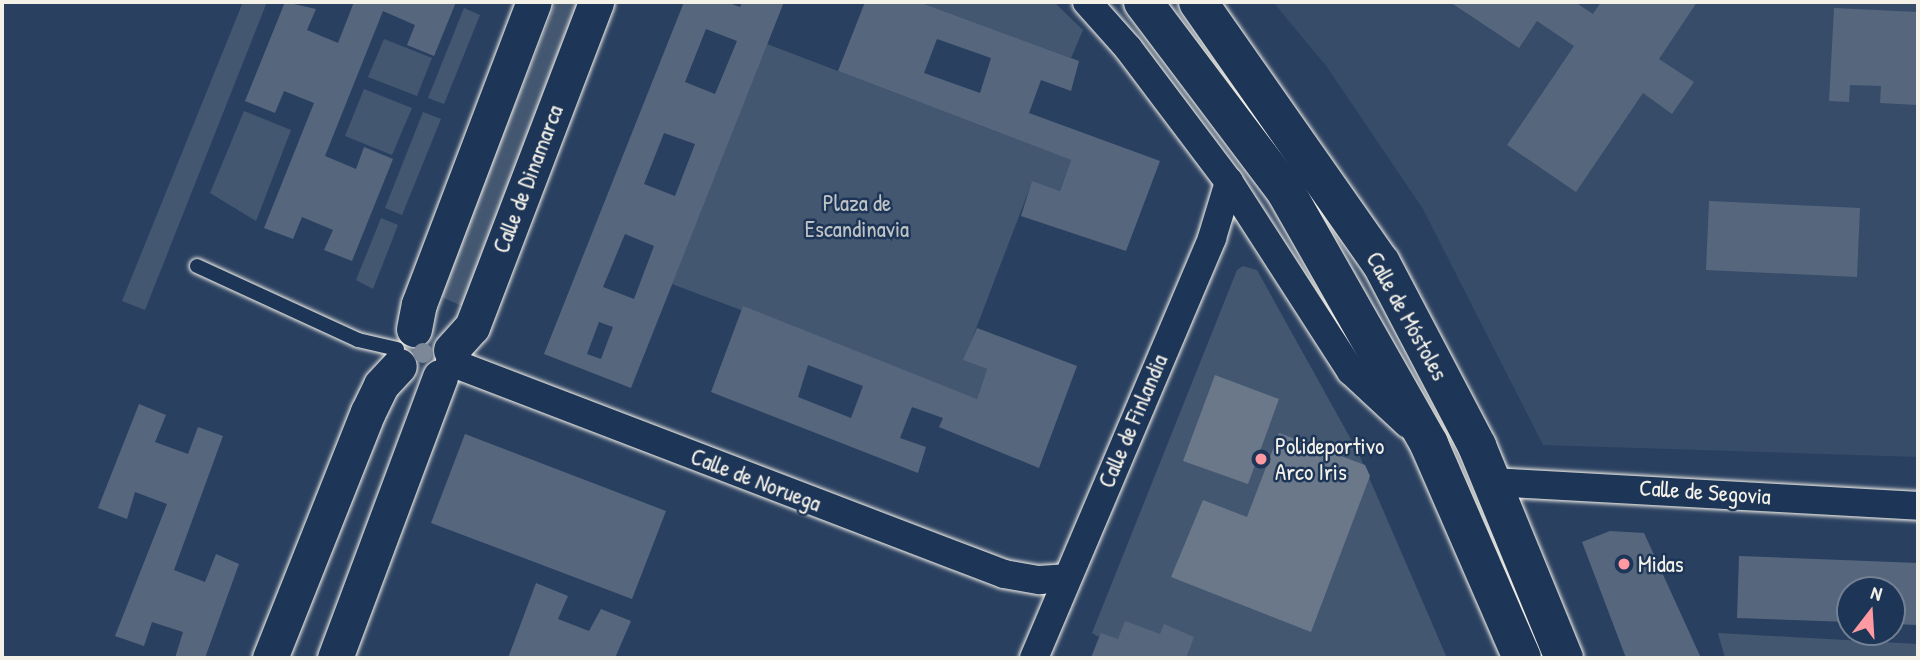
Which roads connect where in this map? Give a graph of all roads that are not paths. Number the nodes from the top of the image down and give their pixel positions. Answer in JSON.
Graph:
{"nodes":[{"id":1,"x":534,"y":2,"type":"edge"},
{"id":2,"x":596,"y":2,"type":"edge"},
{"id":3,"x":1087,"y":2,"type":"edge"},
{"id":4,"x":1143,"y":2,"type":"edge"},
{"id":5,"x":1199,"y":2,"type":"edge"},
{"id":6,"x":1230,"y":182,"type":"junction"},
{"id":7,"x":197,"y":266,"type":"dead end"},
{"id":8,"x":403,"y":348,"type":"junction"},
{"id":9,"x":447,"y":363,"type":"junction"},
{"id":10,"x":1429,"y":444,"type":"junction"},
{"id":11,"x":1492,"y":482,"type":"junction"},
{"id":12,"x":1918,"y":506,"type":"edge"},
{"id":13,"x":1066,"y":578,"type":"junction"},
{"id":14,"x":270,"y":658,"type":"edge"},
{"id":15,"x":335,"y":658,"type":"edge"},
{"id":16,"x":1034,"y":658,"type":"edge"},
{"id":17,"x":1521,"y":658,"type":"edge"},
{"id":18,"x":1564,"y":658,"type":"edge"}],
"edges":[{"from":1,"to":8,"type":"street"},
{"from":2,"to":9,"type":"street","name":"Calle de Dinamarca"},
{"from":3,"to":6,"type":"street","name":"Calle de Móstoles"},
{"from":4,"to":10,"type":"main road","name":"Calle de Móstoles"},
{"from":5,"to":11,"type":"main road","name":"Calle de Móstoles"},
{"from":6,"to":10,"type":"street","name":"Calle de Móstoles"},
{"from":6,"to":13,"type":"street","name":"Calle de Finlandia"},
{"from":7,"to":8,"type":"lane"},
{"from":8,"to":9,"type":"street"},
{"from":8,"to":9,"type":"street"},
{"from":8,"to":14,"type":"street"},
{"from":9,"to":13,"type":"street","name":"Calle de Noruega"},
{"from":9,"to":15,"type":"street","name":"Calle de Dinamarca"},
{"from":10,"to":17,"type":"main road","name":"Calle de Móstoles"},
{"from":11,"to":12,"type":"street","name":"Calle de Segovia"},
{"from":11,"to":18,"type":"main road","name":"Calle de Móstoles"},
{"from":13,"to":16,"type":"street","name":"Calle de Finlandia"}]}
